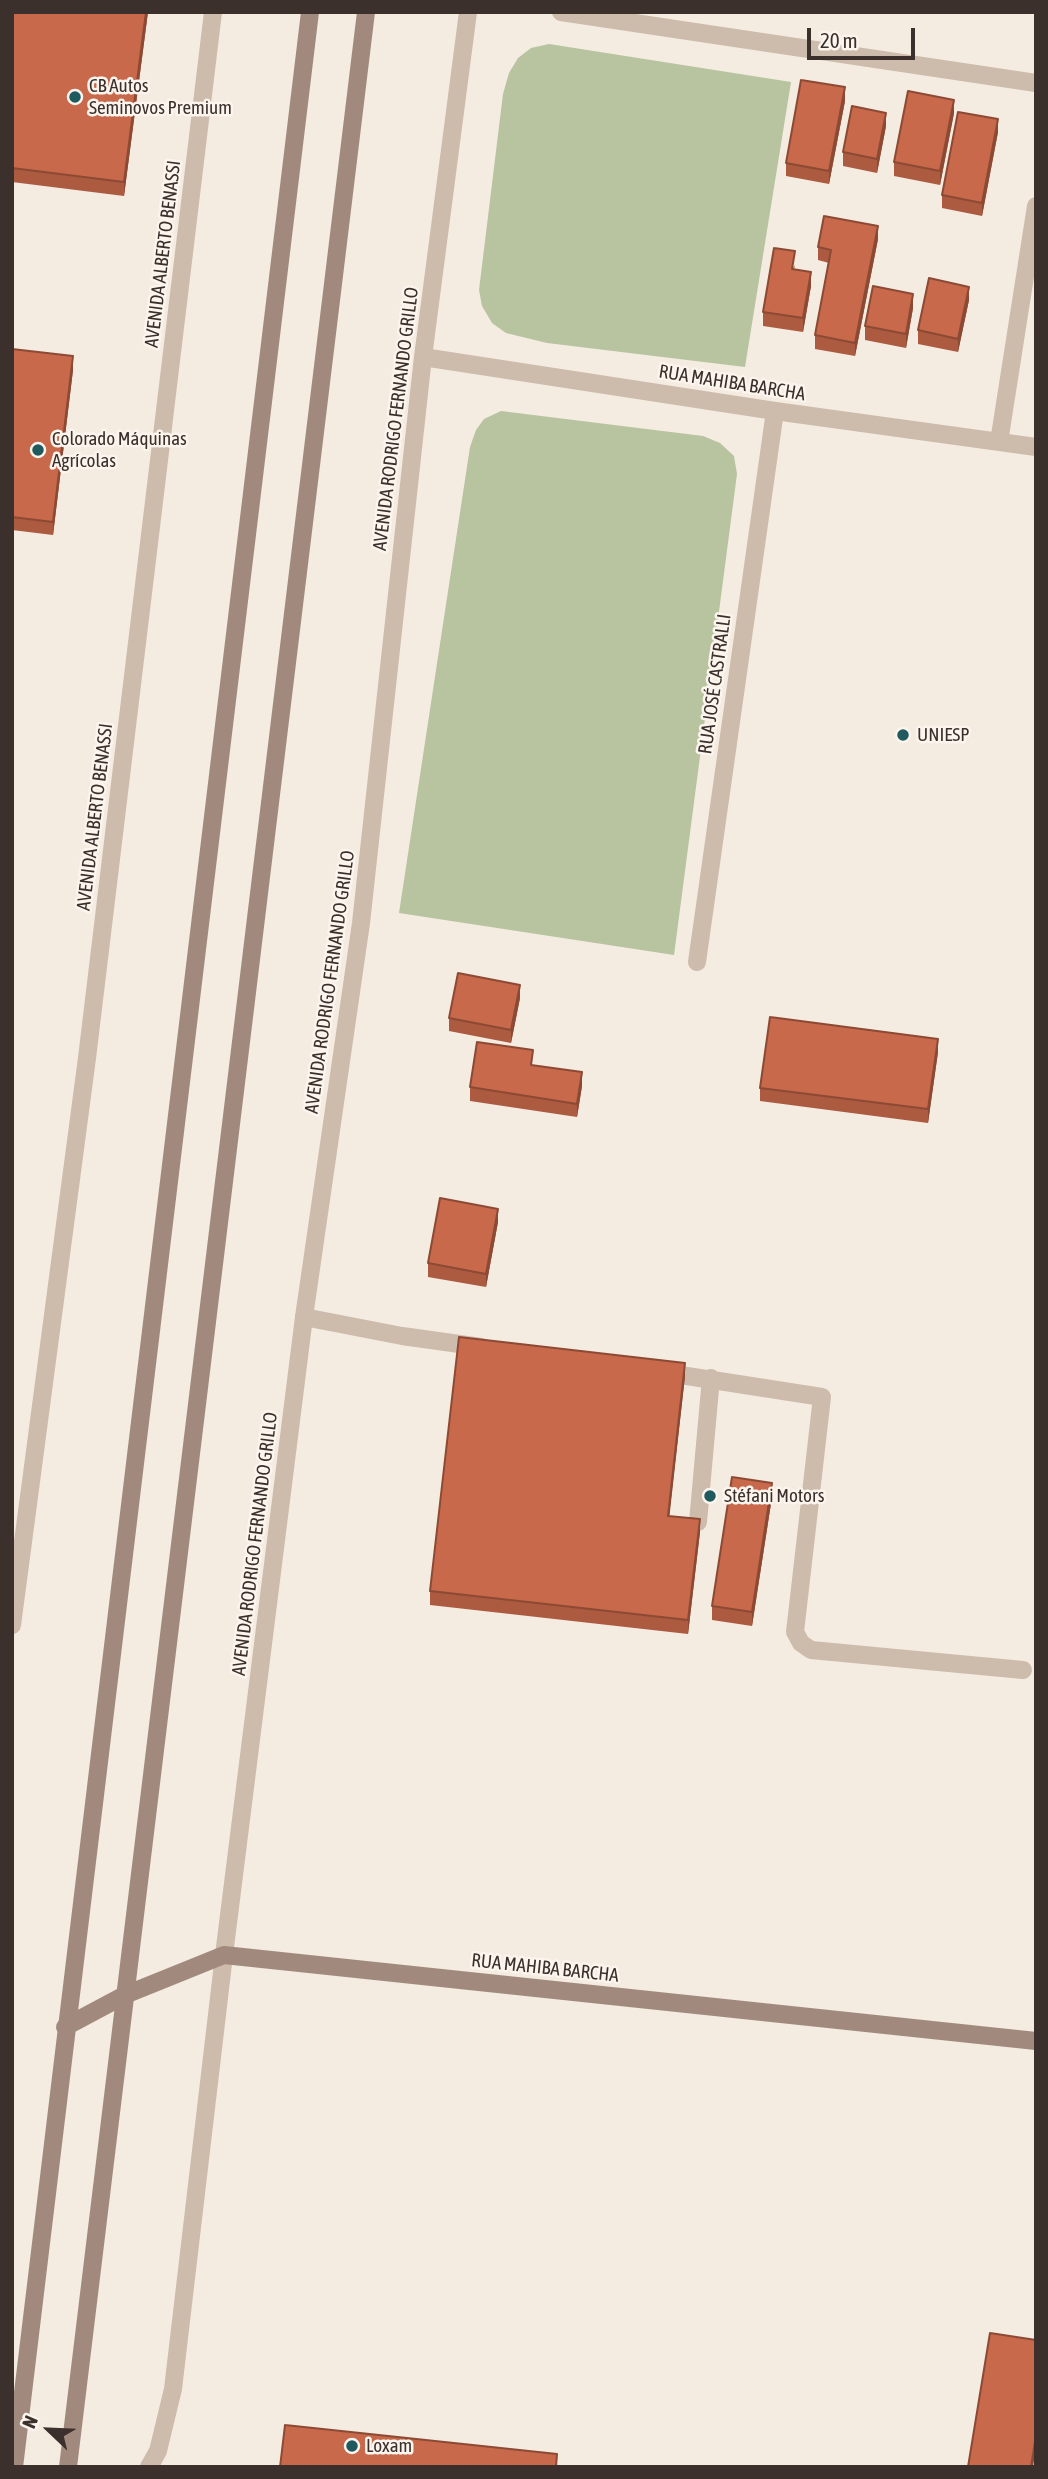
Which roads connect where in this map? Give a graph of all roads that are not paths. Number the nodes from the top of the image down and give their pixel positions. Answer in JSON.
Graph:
{"nodes":[{"id":1,"x":213,"y":12,"type":"edge"},
{"id":2,"x":310,"y":12,"type":"edge"},
{"id":3,"x":366,"y":12,"type":"edge"},
{"id":4,"x":468,"y":12,"type":"edge"},
{"id":5,"x":561,"y":12,"type":"edge"},
{"id":6,"x":1036,"y":83,"type":"edge"},
{"id":7,"x":1036,"y":206,"type":"edge"},
{"id":8,"x":423,"y":357,"type":"junction"},
{"id":9,"x":775,"y":411,"type":"junction"},
{"id":10,"x":999,"y":442,"type":"junction"},
{"id":11,"x":1036,"y":447,"type":"edge"},
{"id":12,"x":698,"y":962,"type":"dead end"},
{"id":13,"x":304,"y":1317,"type":"junction"},
{"id":14,"x":496,"y":1349,"type":"edge"},
{"id":15,"x":644,"y":1369,"type":"edge"},
{"id":16,"x":711,"y":1378,"type":"junction"},
{"id":17,"x":698,"y":1522,"type":"edge"},
{"id":18,"x":12,"y":1625,"type":"edge"},
{"id":19,"x":1023,"y":1670,"type":"dead end"},
{"id":20,"x":224,"y":1955,"type":"junction"},
{"id":21,"x":125,"y":1995,"type":"junction"},
{"id":22,"x":65,"y":2028,"type":"junction"},
{"id":23,"x":1036,"y":2041,"type":"edge"},
{"id":24,"x":14,"y":2467,"type":"edge"},
{"id":25,"x":68,"y":2467,"type":"edge"},
{"id":26,"x":149,"y":2467,"type":"edge"}],
"edges":[{"from":1,"to":18,"type":"street","name":"AVENIDA ALBERTO BENASSI"},
{"from":2,"to":22,"type":"main road"},
{"from":3,"to":21,"type":"main road"},
{"from":4,"to":8,"type":"street","name":"AVENIDA RODRIGO FERNANDO GRILLO"},
{"from":5,"to":6,"type":"street"},
{"from":7,"to":10,"type":"street"},
{"from":8,"to":9,"type":"street","name":"RUA MAHIBA BARCHA"},
{"from":8,"to":13,"type":"street","name":"AVENIDA RODRIGO FERNANDO GRILLO"},
{"from":9,"to":10,"type":"street","name":"RUA MAHIBA BARCHA"},
{"from":9,"to":12,"type":"street","name":"RUA JOSÉ CASTRALLI"},
{"from":10,"to":11,"type":"street","name":"RUA MAHIBA BARCHA"},
{"from":13,"to":14,"type":"street"},
{"from":13,"to":20,"type":"street","name":"AVENIDA RODRIGO FERNANDO GRILLO"},
{"from":15,"to":16,"type":"street"},
{"from":16,"to":17,"type":"street"},
{"from":16,"to":19,"type":"street"},
{"from":20,"to":21,"type":"main road","name":"RUA MAHIBA BARCHA"},
{"from":20,"to":23,"type":"main road","name":"RUA MAHIBA BARCHA"},
{"from":20,"to":26,"type":"street","name":"AVENIDA RODRIGO FERNANDO GRILLO"},
{"from":21,"to":22,"type":"main road","name":"RUA MAHIBA BARCHA"},
{"from":21,"to":25,"type":"main road"},
{"from":22,"to":24,"type":"main road"}]}
